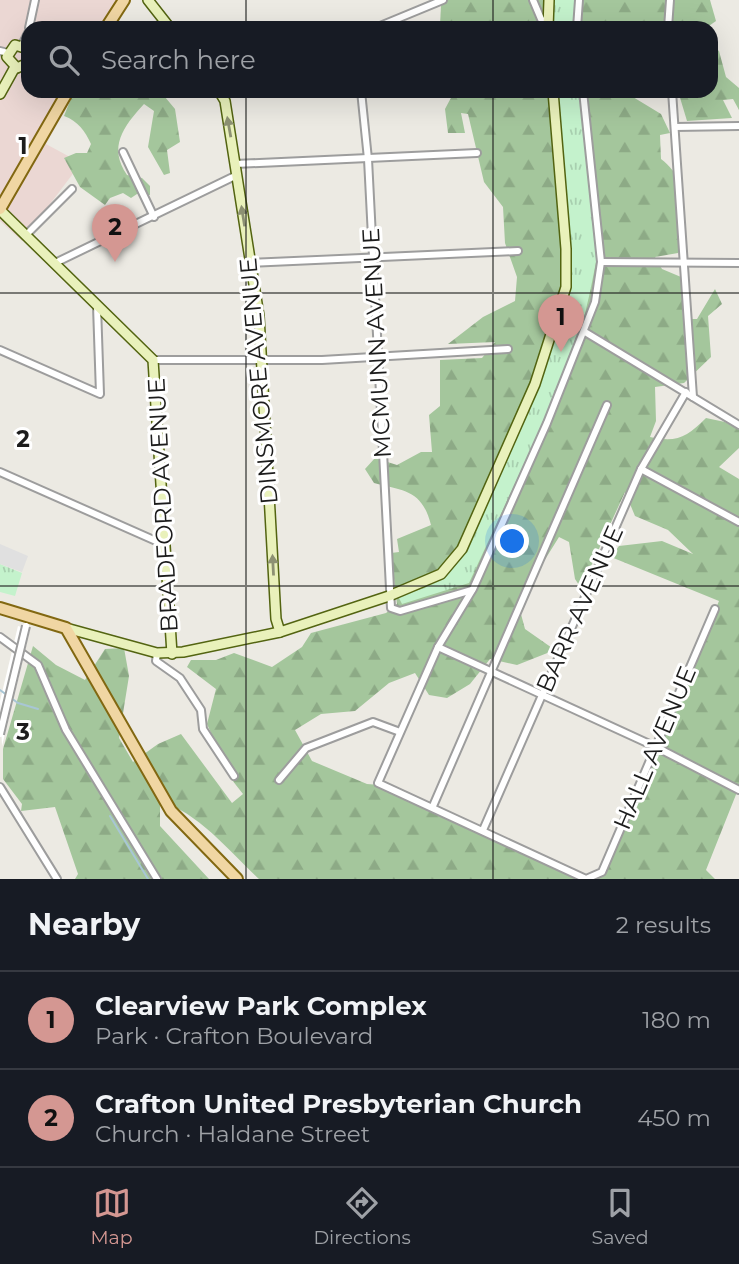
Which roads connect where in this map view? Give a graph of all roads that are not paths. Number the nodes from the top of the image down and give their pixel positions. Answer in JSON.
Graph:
{"nodes":[{"id":1,"x":35,"y":0,"type":"edge"},
{"id":2,"x":124,"y":0,"type":"edge"},
{"id":3,"x":148,"y":0,"type":"edge"},
{"id":4,"x":443,"y":0,"type":"edge"},
{"id":5,"x":533,"y":0,"type":"edge"},
{"id":6,"x":548,"y":0,"type":"edge"},
{"id":7,"x":579,"y":0,"type":"edge"},
{"id":8,"x":670,"y":0,"type":"edge"},
{"id":9,"x":31,"y":21,"type":"edge"},
{"id":10,"x":110,"y":21,"type":"edge"},
{"id":11,"x":164,"y":21,"type":"edge"},
{"id":12,"x":392,"y":21,"type":"edge"},
{"id":13,"x":543,"y":21,"type":"edge"},
{"id":14,"x":548,"y":21,"type":"edge"},
{"id":15,"x":578,"y":21,"type":"edge"},
{"id":16,"x":668,"y":21,"type":"edge"},
{"id":17,"x":21,"y":46,"type":"edge"},
{"id":18,"x":6,"y":58,"type":"edge"},
{"id":19,"x":0,"y":94,"type":"edge"},
{"id":20,"x":64,"y":98,"type":"edge"},
{"id":21,"x":224,"y":98,"type":"edge"},
{"id":22,"x":362,"y":98,"type":"edge"},
{"id":23,"x":554,"y":98,"type":"edge"},
{"id":24,"x":584,"y":98,"type":"edge"},
{"id":25,"x":672,"y":98,"type":"edge"},
{"id":26,"x":739,"y":126,"type":"edge"},
{"id":27,"x":675,"y":127,"type":"junction"},
{"id":28,"x":122,"y":152,"type":"dead end"},
{"id":29,"x":477,"y":153,"type":"dead end"},
{"id":30,"x":368,"y":159,"type":"junction"},
{"id":31,"x":235,"y":164,"type":"junction"},
{"id":32,"x":237,"y":175,"type":"junction"},
{"id":33,"x":72,"y":189,"type":"dead end"},
{"id":34,"x":0,"y":210,"type":"edge"},
{"id":35,"x":154,"y":217,"type":"junction"},
{"id":36,"x":26,"y":236,"type":"junction"},
{"id":37,"x":519,"y":251,"type":"dead end"},
{"id":38,"x":372,"y":259,"type":"junction"},
{"id":39,"x":601,"y":262,"type":"junction"},
{"id":40,"x":55,"y":263,"type":"junction"},
{"id":41,"x":251,"y":263,"type":"junction"},
{"id":42,"x":684,"y":263,"type":"junction"},
{"id":43,"x":739,"y":263,"type":"edge"},
{"id":44,"x":97,"y":304,"type":"junction"},
{"id":45,"x":584,"y":332,"type":"junction"},
{"id":46,"x":508,"y":349,"type":"dead end"},
{"id":47,"x":0,"y":350,"type":"edge"},
{"id":48,"x":378,"y":357,"type":"junction"},
{"id":49,"x":153,"y":360,"type":"junction"},
{"id":50,"x":261,"y":362,"type":"junction"},
{"id":51,"x":686,"y":392,"type":"junction"},
{"id":52,"x":693,"y":397,"type":"junction"},
{"id":53,"x":607,"y":405,"type":"dead end"},
{"id":54,"x":739,"y":425,"type":"edge"},
{"id":55,"x":641,"y":469,"type":"junction"},
{"id":56,"x":0,"y":472,"type":"edge"},
{"id":57,"x":739,"y":522,"type":"edge"},
{"id":58,"x":165,"y":545,"type":"junction"},
{"id":59,"x":473,"y":589,"type":"junction"},
{"id":60,"x":389,"y":596,"type":"junction"},
{"id":61,"x":0,"y":608,"type":"edge"},
{"id":62,"x":715,"y":609,"type":"dead end"},
{"id":63,"x":27,"y":622,"type":"junction"},
{"id":64,"x":66,"y":628,"type":"junction"},
{"id":65,"x":280,"y":632,"type":"junction"},
{"id":66,"x":0,"y":637,"type":"edge"},
{"id":67,"x":438,"y":647,"type":"junction"},
{"id":68,"x":158,"y":653,"type":"junction"},
{"id":69,"x":172,"y":654,"type":"junction"},
{"id":70,"x":492,"y":671,"type":"junction"},
{"id":71,"x":542,"y":695,"type":"junction"},
{"id":72,"x":400,"y":732,"type":"junction"},
{"id":73,"x":0,"y":734,"type":"edge"},
{"id":74,"x":656,"y":747,"type":"junction"},
{"id":75,"x":234,"y":776,"type":"dead end"},
{"id":76,"x":279,"y":780,"type":"dead end"},
{"id":77,"x":0,"y":787,"type":"edge"},
{"id":78,"x":739,"y":790,"type":"edge"},
{"id":79,"x":433,"y":806,"type":"junction"},
{"id":80,"x":483,"y":830,"type":"junction"},
{"id":81,"x":586,"y":878,"type":"edge"},
{"id":82,"x":57,"y":879,"type":"edge"},
{"id":83,"x":157,"y":879,"type":"edge"},
{"id":84,"x":237,"y":879,"type":"edge"}],
"edges":[{"from":1,"to":9,"type":"street"},
{"from":2,"to":10,"type":"main road"},
{"from":3,"to":11,"type":"main road"},
{"from":4,"to":12,"type":"street"},
{"from":5,"to":13,"type":"street"},
{"from":6,"to":14,"type":"main road"},
{"from":7,"to":15,"type":"street"},
{"from":8,"to":16,"type":"street"},
{"from":17,"to":18,"type":"main road"},
{"from":18,"to":19,"type":"main road"},
{"from":20,"to":34,"type":"main road"},
{"from":31,"to":21,"type":"main road","name":"DINSMORE AVENUE","one_way":true},
{"from":22,"to":30,"type":"street","name":"MCMUNN AVENUE"},
{"from":23,"to":60,"type":"main road"},
{"from":24,"to":39,"type":"street"},
{"from":25,"to":27,"type":"street"},
{"from":26,"to":27,"type":"street"},
{"from":27,"to":42,"type":"street"},
{"from":28,"to":35,"type":"street"},
{"from":29,"to":30,"type":"street"},
{"from":30,"to":31,"type":"street"},
{"from":30,"to":38,"type":"street","name":"MCMUNN AVENUE"},
{"from":31,"to":32,"type":"main road","name":"DINSMORE AVENUE"},
{"from":32,"to":35,"type":"street"},
{"from":41,"to":32,"type":"main road","name":"DINSMORE AVENUE","one_way":true},
{"from":33,"to":36,"type":"street"},
{"from":34,"to":36,"type":"main road","name":"BRADFORD AVENUE"},
{"from":35,"to":40,"type":"street"},
{"from":36,"to":40,"type":"main road","name":"BRADFORD AVENUE"},
{"from":37,"to":38,"type":"street"},
{"from":38,"to":41,"type":"street"},
{"from":38,"to":48,"type":"street","name":"MCMUNN AVENUE"},
{"from":39,"to":42,"type":"street"},
{"from":39,"to":45,"type":"street"},
{"from":40,"to":44,"type":"main road","name":"BRADFORD AVENUE"},
{"from":41,"to":50,"type":"main road","name":"DINSMORE AVENUE"},
{"from":42,"to":43,"type":"street"},
{"from":42,"to":52,"type":"street"},
{"from":44,"to":47,"type":"street"},
{"from":44,"to":49,"type":"main road","name":"BRADFORD AVENUE"},
{"from":45,"to":51,"type":"street"},
{"from":45,"to":59,"type":"street"},
{"from":46,"to":48,"type":"street"},
{"from":48,"to":50,"type":"street"},
{"from":48,"to":60,"type":"street","name":"MCMUNN AVENUE"},
{"from":49,"to":50,"type":"street"},
{"from":49,"to":58,"type":"main road","name":"BRADFORD AVENUE"},
{"from":65,"to":50,"type":"main road","name":"DINSMORE AVENUE","one_way":true},
{"from":51,"to":52,"type":"street"},
{"from":51,"to":55,"type":"street","name":"BARR AVENUE"},
{"from":52,"to":54,"type":"street"},
{"from":53,"to":70,"type":"street"},
{"from":55,"to":57,"type":"street"},
{"from":55,"to":71,"type":"street","name":"BARR AVENUE"},
{"from":56,"to":58,"type":"street"},
{"from":58,"to":69,"type":"main road","name":"BRADFORD AVENUE"},
{"from":59,"to":60,"type":"street"},
{"from":59,"to":67,"type":"street"},
{"from":60,"to":65,"type":"main road"},
{"from":61,"to":63,"type":"main road"},
{"from":62,"to":74,"type":"street","name":"HALL AVENUE"},
{"from":63,"to":64,"type":"main road"},
{"from":63,"to":73,"type":"street","bridge":true},
{"from":64,"to":68,"type":"main road"},
{"from":64,"to":84,"type":"main road"},
{"from":65,"to":69,"type":"main road"},
{"from":66,"to":83,"type":"street"},
{"from":67,"to":70,"type":"street"},
{"from":67,"to":72,"type":"street"},
{"from":68,"to":69,"type":"main road"},
{"from":68,"to":75,"type":"street"},
{"from":70,"to":71,"type":"street"},
{"from":70,"to":79,"type":"street"},
{"from":71,"to":74,"type":"street"},
{"from":71,"to":80,"type":"street","name":"BARR AVENUE"},
{"from":72,"to":76,"type":"street"},
{"from":72,"to":79,"type":"street"},
{"from":74,"to":78,"type":"street"},
{"from":74,"to":81,"type":"street","name":"HALL AVENUE"},
{"from":77,"to":82,"type":"street"},
{"from":79,"to":80,"type":"street"},
{"from":80,"to":81,"type":"street"}]}
